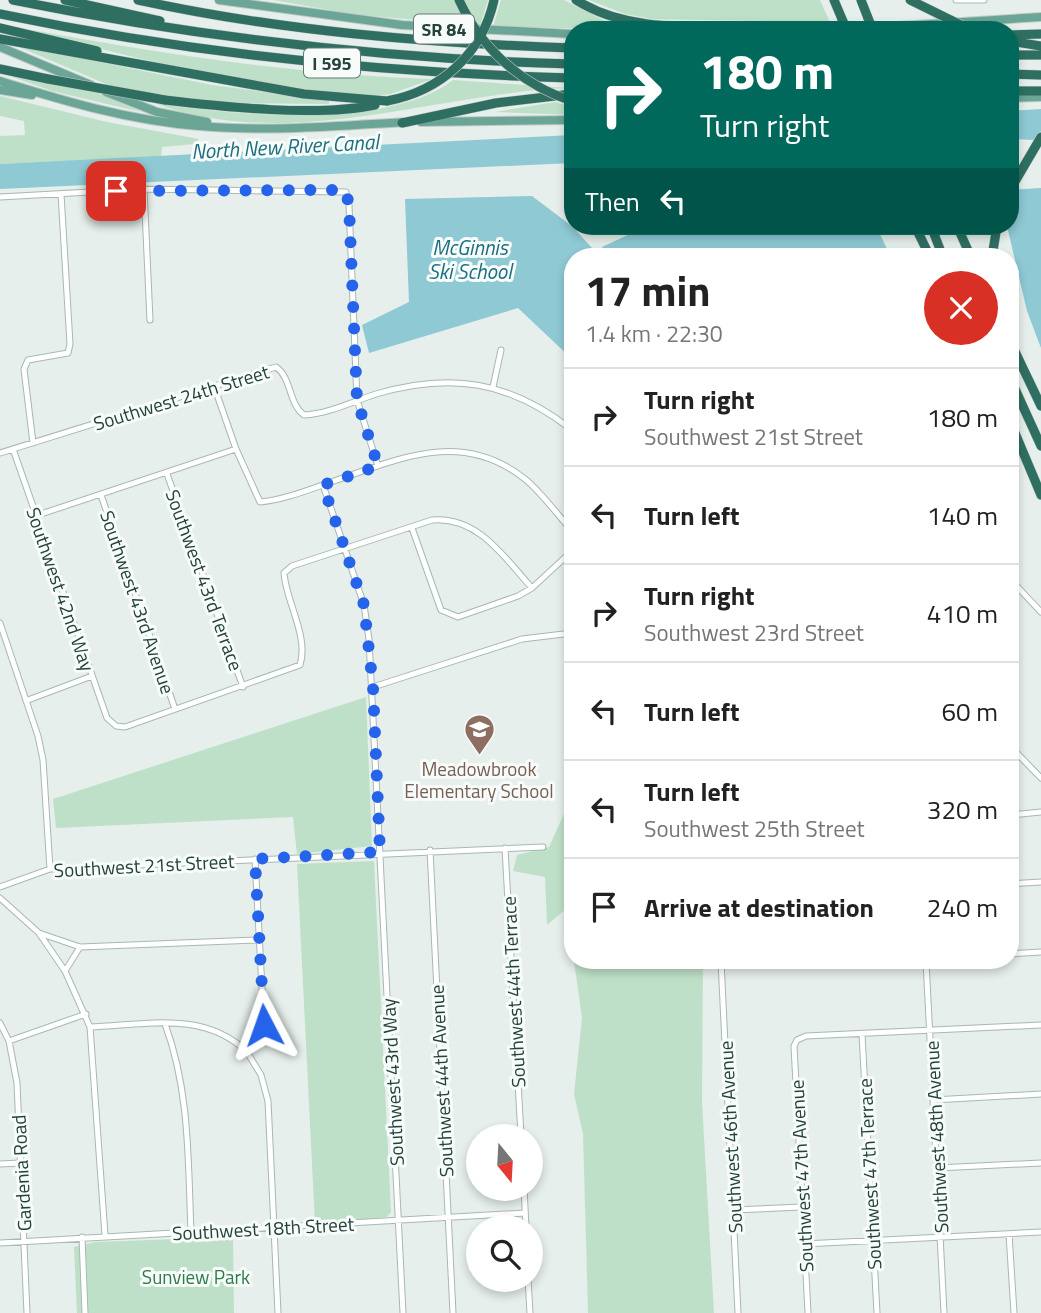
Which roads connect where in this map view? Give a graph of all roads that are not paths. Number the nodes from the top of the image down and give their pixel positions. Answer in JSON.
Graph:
{"nodes":[{"id":1,"x":13,"y":0,"type":"edge"},
{"id":2,"x":65,"y":0,"type":"edge"},
{"id":3,"x":138,"y":0,"type":"edge"},
{"id":4,"x":219,"y":0,"type":"edge"},
{"id":5,"x":249,"y":0,"type":"edge"},
{"id":6,"x":459,"y":0,"type":"edge"},
{"id":7,"x":494,"y":0,"type":"edge"},
{"id":8,"x":576,"y":0,"type":"edge"},
{"id":9,"x":834,"y":0,"type":"edge"},
{"id":10,"x":861,"y":0,"type":"edge"},
{"id":11,"x":910,"y":0,"type":"edge"},
{"id":12,"x":956,"y":0,"type":"edge"},
{"id":13,"x":984,"y":0,"type":"edge"},
{"id":14,"x":0,"y":13,"type":"edge"},
{"id":15,"x":316,"y":16,"type":"junction"},
{"id":16,"x":1041,"y":17,"type":"edge"},
{"id":17,"x":628,"y":21,"type":"edge"},
{"id":18,"x":843,"y":21,"type":"edge"},
{"id":19,"x":869,"y":21,"type":"edge"},
{"id":20,"x":953,"y":21,"type":"edge"},
{"id":21,"x":978,"y":21,"type":"edge"},
{"id":22,"x":0,"y":28,"type":"edge"},
{"id":23,"x":564,"y":34,"type":"edge"},
{"id":24,"x":1041,"y":34,"type":"edge"},
{"id":25,"x":1019,"y":35,"type":"edge"},
{"id":26,"x":0,"y":39,"type":"edge"},
{"id":27,"x":1019,"y":42,"type":"edge"},
{"id":28,"x":289,"y":43,"type":"junction"},
{"id":29,"x":1041,"y":46,"type":"edge"},
{"id":30,"x":0,"y":47,"type":"edge"},
{"id":31,"x":564,"y":48,"type":"edge"},
{"id":32,"x":1019,"y":55,"type":"edge"},
{"id":33,"x":1041,"y":55,"type":"edge"},
{"id":34,"x":564,"y":64,"type":"edge"},
{"id":35,"x":0,"y":69,"type":"edge"},
{"id":36,"x":177,"y":72,"type":"junction"},
{"id":37,"x":1019,"y":74,"type":"edge"},
{"id":38,"x":1041,"y":75,"type":"edge"},
{"id":39,"x":564,"y":78,"type":"edge"},
{"id":40,"x":0,"y":81,"type":"edge"},
{"id":41,"x":0,"y":90,"type":"edge"},
{"id":42,"x":1019,"y":91,"type":"edge"},
{"id":43,"x":1041,"y":91,"type":"edge"},
{"id":44,"x":564,"y":95,"type":"edge"},
{"id":45,"x":1041,"y":97,"type":"edge"},
{"id":46,"x":564,"y":98,"type":"edge"},
{"id":47,"x":1019,"y":98,"type":"edge"},
{"id":48,"x":387,"y":101,"type":"junction"},
{"id":49,"x":78,"y":104,"type":"junction"},
{"id":50,"x":564,"y":120,"type":"edge"},
{"id":51,"x":402,"y":123,"type":"junction"},
{"id":52,"x":254,"y":129,"type":"junction"},
{"id":53,"x":1041,"y":137,"type":"edge"},
{"id":54,"x":1019,"y":175,"type":"edge"},
{"id":55,"x":144,"y":189,"type":"junction"},
{"id":56,"x":61,"y":194,"type":"junction"},
{"id":57,"x":0,"y":197,"type":"edge"},
{"id":58,"x":150,"y":320,"type":"dead end"},
{"id":59,"x":501,"y":350,"type":"dead end"},
{"id":60,"x":1019,"y":360,"type":"edge"},
{"id":61,"x":214,"y":386,"type":"junction"},
{"id":62,"x":493,"y":387,"type":"junction"},
{"id":63,"x":1019,"y":398,"type":"edge"},
{"id":64,"x":357,"y":400,"type":"junction"},
{"id":65,"x":1041,"y":406,"type":"edge"},
{"id":66,"x":564,"y":424,"type":"edge"},
{"id":67,"x":1019,"y":442,"type":"edge"},
{"id":68,"x":33,"y":443,"type":"junction"},
{"id":69,"x":1041,"y":446,"type":"edge"},
{"id":70,"x":13,"y":449,"type":"junction"},
{"id":71,"x":236,"y":449,"type":"junction"},
{"id":72,"x":0,"y":453,"type":"edge"},
{"id":73,"x":378,"y":466,"type":"junction"},
{"id":74,"x":167,"y":474,"type":"junction"},
{"id":75,"x":323,"y":485,"type":"junction"},
{"id":76,"x":101,"y":495,"type":"junction"},
{"id":77,"x":1041,"y":495,"type":"edge"},
{"id":78,"x":35,"y":516,"type":"junction"},
{"id":79,"x":564,"y":522,"type":"edge"},
{"id":80,"x":412,"y":527,"type":"junction"},
{"id":81,"x":346,"y":549,"type":"junction"},
{"id":82,"x":564,"y":558,"type":"edge"},
{"id":83,"x":532,"y":587,"type":"junction"},
{"id":84,"x":1019,"y":589,"type":"edge"},
{"id":85,"x":1041,"y":612,"type":"edge"},
{"id":86,"x":0,"y":623,"type":"edge"},
{"id":87,"x":564,"y":633,"type":"edge"},
{"id":88,"x":92,"y":676,"type":"junction"},
{"id":89,"x":243,"y":687,"type":"junction"},
{"id":90,"x":373,"y":687,"type":"junction"},
{"id":91,"x":28,"y":700,"type":"junction"},
{"id":92,"x":175,"y":709,"type":"junction"},
{"id":93,"x":1019,"y":755,"type":"edge"},
{"id":94,"x":1041,"y":778,"type":"edge"},
{"id":95,"x":1041,"y":812,"type":"edge"},
{"id":96,"x":1019,"y":814,"type":"edge"},
{"id":97,"x":543,"y":847,"type":"dead end"},
{"id":98,"x":505,"y":848,"type":"junction"},
{"id":99,"x":430,"y":850,"type":"junction"},
{"id":100,"x":380,"y":852,"type":"junction"},
{"id":101,"x":255,"y":859,"type":"junction"},
{"id":102,"x":50,"y":869,"type":"junction"},
{"id":103,"x":1041,"y":882,"type":"edge"},
{"id":104,"x":1019,"y":883,"type":"edge"},
{"id":105,"x":0,"y":887,"type":"edge"},
{"id":106,"x":0,"y":898,"type":"edge"},
{"id":107,"x":39,"y":933,"type":"junction"},
{"id":108,"x":259,"y":940,"type":"junction"},
{"id":109,"x":80,"y":947,"type":"junction"},
{"id":110,"x":1041,"y":952,"type":"edge"},
{"id":111,"x":1019,"y":953,"type":"edge"},
{"id":112,"x":721,"y":969,"type":"edge"},
{"id":113,"x":926,"y":969,"type":"edge"},
{"id":114,"x":65,"y":971,"type":"junction"},
{"id":115,"x":86,"y":1014,"type":"junction"},
{"id":116,"x":0,"y":1023,"type":"edge"},
{"id":117,"x":164,"y":1024,"type":"junction"},
{"id":118,"x":1041,"y":1025,"type":"edge"},
{"id":119,"x":90,"y":1027,"type":"junction"},
{"id":120,"x":930,"y":1030,"type":"junction"},
{"id":121,"x":862,"y":1034,"type":"junction"},
{"id":122,"x":9,"y":1041,"type":"junction"},
{"id":123,"x":247,"y":1052,"type":"junction"},
{"id":124,"x":1041,"y":1094,"type":"edge"},
{"id":125,"x":933,"y":1100,"type":"junction"},
{"id":126,"x":520,"y":1124,"type":"edge"},
{"id":127,"x":20,"y":1163,"type":"junction"},
{"id":128,"x":1041,"y":1163,"type":"edge"},
{"id":129,"x":0,"y":1164,"type":"edge"},
{"id":130,"x":937,"y":1168,"type":"junction"},
{"id":131,"x":525,"y":1201,"type":"edge"},
{"id":132,"x":801,"y":1207,"type":"junction"},
{"id":133,"x":733,"y":1210,"type":"junction"},
{"id":134,"x":525,"y":1213,"type":"joint"},
{"id":135,"x":448,"y":1218,"type":"junction"},
{"id":136,"x":398,"y":1220,"type":"junction"},
{"id":137,"x":274,"y":1229,"type":"junction"},
{"id":138,"x":191,"y":1232,"type":"junction"},
{"id":139,"x":1041,"y":1232,"type":"edge"},
{"id":140,"x":1009,"y":1234,"type":"junction"},
{"id":141,"x":105,"y":1235,"type":"junction"},
{"id":142,"x":82,"y":1237,"type":"junction"},
{"id":143,"x":940,"y":1237,"type":"junction"},
{"id":144,"x":873,"y":1241,"type":"junction"},
{"id":145,"x":24,"y":1242,"type":"junction"},
{"id":146,"x":0,"y":1243,"type":"edge"},
{"id":147,"x":804,"y":1244,"type":"junction"},
{"id":148,"x":529,"y":1292,"type":"edge"},
{"id":149,"x":27,"y":1313,"type":"edge"},
{"id":150,"x":85,"y":1313,"type":"edge"},
{"id":151,"x":278,"y":1313,"type":"edge"},
{"id":152,"x":403,"y":1313,"type":"edge"},
{"id":153,"x":453,"y":1313,"type":"edge"},
{"id":154,"x":530,"y":1313,"type":"edge"},
{"id":155,"x":738,"y":1313,"type":"edge"},
{"id":156,"x":808,"y":1313,"type":"edge"},
{"id":157,"x":877,"y":1313,"type":"edge"},
{"id":158,"x":944,"y":1313,"type":"edge"},
{"id":159,"x":1014,"y":1313,"type":"edge"}],
"edges":[{"from":1,"to":28,"type":"highway"},
{"from":2,"to":28,"type":"highway"},
{"from":3,"to":31,"type":"highway","number":"I 595"},
{"from":4,"to":15,"type":"main road","number":"SR 84"},
{"from":5,"to":15,"type":"main road"},
{"from":6,"to":46,"type":"highway","bridge":true},
{"from":7,"to":48,"type":"highway","bridge":true},
{"from":8,"to":17,"type":"highway"},
{"from":9,"to":18,"type":"highway","bridge":true},
{"from":10,"to":19,"type":"highway","bridge":true},
{"from":11,"to":20,"type":"highway","bridge":true},
{"from":12,"to":13,"type":"street"},
{"from":14,"to":39,"type":"highway","number":"I 595"},
{"from":15,"to":23,"type":"main road","number":"SR 84"},
{"from":16,"to":21,"type":"main road"},
{"from":22,"to":36,"type":"highway"},
{"from":24,"to":25,"type":"highway"},
{"from":26,"to":36,"type":"highway"},
{"from":27,"to":29,"type":"highway"},
{"from":28,"to":34,"type":"highway"},
{"from":30,"to":52,"type":"main road"},
{"from":32,"to":33,"type":"highway"},
{"from":35,"to":48,"type":"highway","bridge":true},
{"from":36,"to":48,"type":"highway"},
{"from":37,"to":38,"type":"highway"},
{"from":40,"to":49,"type":"main road"},
{"from":41,"to":49,"type":"main road"},
{"from":42,"to":43,"type":"highway"},
{"from":44,"to":51,"type":"highway"},
{"from":45,"to":47,"type":"main road"},
{"from":49,"to":52,"type":"main road"},
{"from":50,"to":51,"type":"main road"},
{"from":51,"to":52,"type":"main road"},
{"from":53,"to":54,"type":"highway"},
{"from":55,"to":56,"type":"street"},
{"from":55,"to":58,"type":"street"},
{"from":55,"to":64,"type":"street"},
{"from":56,"to":57,"type":"street"},
{"from":56,"to":68,"type":"street"},
{"from":59,"to":62,"type":"street"},
{"from":60,"to":65,"type":"highway"},
{"from":61,"to":64,"type":"street","name":"Southwest 24th Street"},
{"from":61,"to":68,"type":"street","name":"Southwest 24th Street"},
{"from":61,"to":71,"type":"street"},
{"from":62,"to":64,"type":"street","name":"Southwest 24th Street"},
{"from":62,"to":66,"type":"street","name":"Southwest 24th Street"},
{"from":63,"to":69,"type":"highway"},
{"from":64,"to":73,"type":"street"},
{"from":67,"to":77,"type":"highway"},
{"from":68,"to":70,"type":"street","name":"Southwest 24th Street"},
{"from":70,"to":72,"type":"street","name":"Southwest 24th Street"},
{"from":70,"to":78,"type":"street","name":"Southwest 42nd Way"},
{"from":71,"to":74,"type":"street"},
{"from":71,"to":75,"type":"street"},
{"from":73,"to":75,"type":"street"},
{"from":73,"to":79,"type":"street"},
{"from":74,"to":76,"type":"street"},
{"from":74,"to":89,"type":"street","name":"Southwest 43rd Terrace"},
{"from":75,"to":81,"type":"street"},
{"from":76,"to":78,"type":"street"},
{"from":76,"to":92,"type":"street","name":"Southwest 43rd Avenue"},
{"from":78,"to":88,"type":"street","name":"Southwest 42nd Way"},
{"from":80,"to":81,"type":"street"},
{"from":80,"to":83,"type":"street"},
{"from":80,"to":83,"type":"street"},
{"from":81,"to":89,"type":"street"},
{"from":81,"to":90,"type":"street"},
{"from":82,"to":83,"type":"street"},
{"from":84,"to":85,"type":"street"},
{"from":86,"to":91,"type":"street"},
{"from":87,"to":90,"type":"street"},
{"from":88,"to":91,"type":"street"},
{"from":88,"to":92,"type":"street","name":"Southwest 42nd Way"},
{"from":89,"to":92,"type":"street"},
{"from":90,"to":100,"type":"street"},
{"from":91,"to":102,"type":"street"},
{"from":93,"to":94,"type":"street"},
{"from":95,"to":96,"type":"street"},
{"from":97,"to":98,"type":"street","name":"Southwest 21st Street"},
{"from":98,"to":99,"type":"street","name":"Southwest 21st Street"},
{"from":98,"to":126,"type":"street","name":"Southwest 44th Terrace"},
{"from":99,"to":100,"type":"street","name":"Southwest 21st Street"},
{"from":99,"to":135,"type":"street","name":"Southwest 44th Avenue"},
{"from":100,"to":101,"type":"street","name":"Southwest 21st Street"},
{"from":100,"to":136,"type":"street","name":"Southwest 43rd Way"},
{"from":101,"to":102,"type":"street","name":"Southwest 21st Street"},
{"from":101,"to":108,"type":"street"},
{"from":102,"to":105,"type":"street","name":"Southwest 21st Street"},
{"from":103,"to":104,"type":"street"},
{"from":106,"to":107,"type":"street"},
{"from":107,"to":109,"type":"street"},
{"from":107,"to":114,"type":"street"},
{"from":108,"to":109,"type":"street"},
{"from":108,"to":123,"type":"street"},
{"from":109,"to":114,"type":"street"},
{"from":110,"to":111,"type":"street"},
{"from":112,"to":133,"type":"street","name":"Southwest 46th Avenue"},
{"from":113,"to":120,"type":"street","name":"Southwest 48th Avenue"},
{"from":114,"to":115,"type":"street"},
{"from":115,"to":119,"type":"street"},
{"from":115,"to":122,"type":"street"},
{"from":116,"to":122,"type":"street","name":"Gardenia Road"},
{"from":117,"to":119,"type":"street"},
{"from":117,"to":123,"type":"street"},
{"from":117,"to":138,"type":"street"},
{"from":118,"to":120,"type":"street"},
{"from":119,"to":141,"type":"street"},
{"from":120,"to":121,"type":"street"},
{"from":120,"to":125,"type":"street","name":"Southwest 48th Avenue"},
{"from":121,"to":132,"type":"street","name":"Southwest 47th Avenue"},
{"from":121,"to":144,"type":"street","name":"Southwest 47th Terrace"},
{"from":122,"to":127,"type":"street","name":"Gardenia Road"},
{"from":123,"to":137,"type":"street"},
{"from":124,"to":125,"type":"street"},
{"from":125,"to":130,"type":"street","name":"Southwest 48th Avenue"},
{"from":127,"to":129,"type":"street"},
{"from":127,"to":145,"type":"street","name":"Gardenia Road"},
{"from":128,"to":130,"type":"street"},
{"from":130,"to":143,"type":"street","name":"Southwest 48th Avenue"},
{"from":131,"to":134,"type":"street"},
{"from":132,"to":133,"type":"street"},
{"from":132,"to":147,"type":"street","name":"Southwest 47th Avenue"},
{"from":133,"to":155,"type":"street","name":"Southwest 46th Avenue"},
{"from":134,"to":135,"type":"street","name":"Southwest 18th Street"},
{"from":135,"to":136,"type":"street","name":"Southwest 18th Street"},
{"from":135,"to":153,"type":"street","name":"Southwest 44th Avenue"},
{"from":136,"to":137,"type":"street","name":"Southwest 18th Street"},
{"from":136,"to":152,"type":"street","name":"Southwest 43rd Way"},
{"from":137,"to":138,"type":"street","name":"Southwest 18th Street"},
{"from":137,"to":151,"type":"street"},
{"from":138,"to":141,"type":"street","name":"Southwest 18th Street"},
{"from":139,"to":140,"type":"street"},
{"from":140,"to":143,"type":"street"},
{"from":140,"to":159,"type":"street"},
{"from":141,"to":142,"type":"street","name":"Southwest 18th Street"},
{"from":142,"to":145,"type":"street","name":"Southwest 18th Street"},
{"from":142,"to":150,"type":"street"},
{"from":143,"to":144,"type":"street"},
{"from":143,"to":158,"type":"street","name":"Southwest 48th Avenue"},
{"from":144,"to":147,"type":"street"},
{"from":144,"to":157,"type":"street","name":"Southwest 47th Terrace"},
{"from":145,"to":146,"type":"street","name":"Southwest 18th Street"},
{"from":145,"to":149,"type":"street","name":"Gardenia Road"},
{"from":147,"to":156,"type":"street","name":"Southwest 47th Avenue"},
{"from":148,"to":154,"type":"street"}]}
